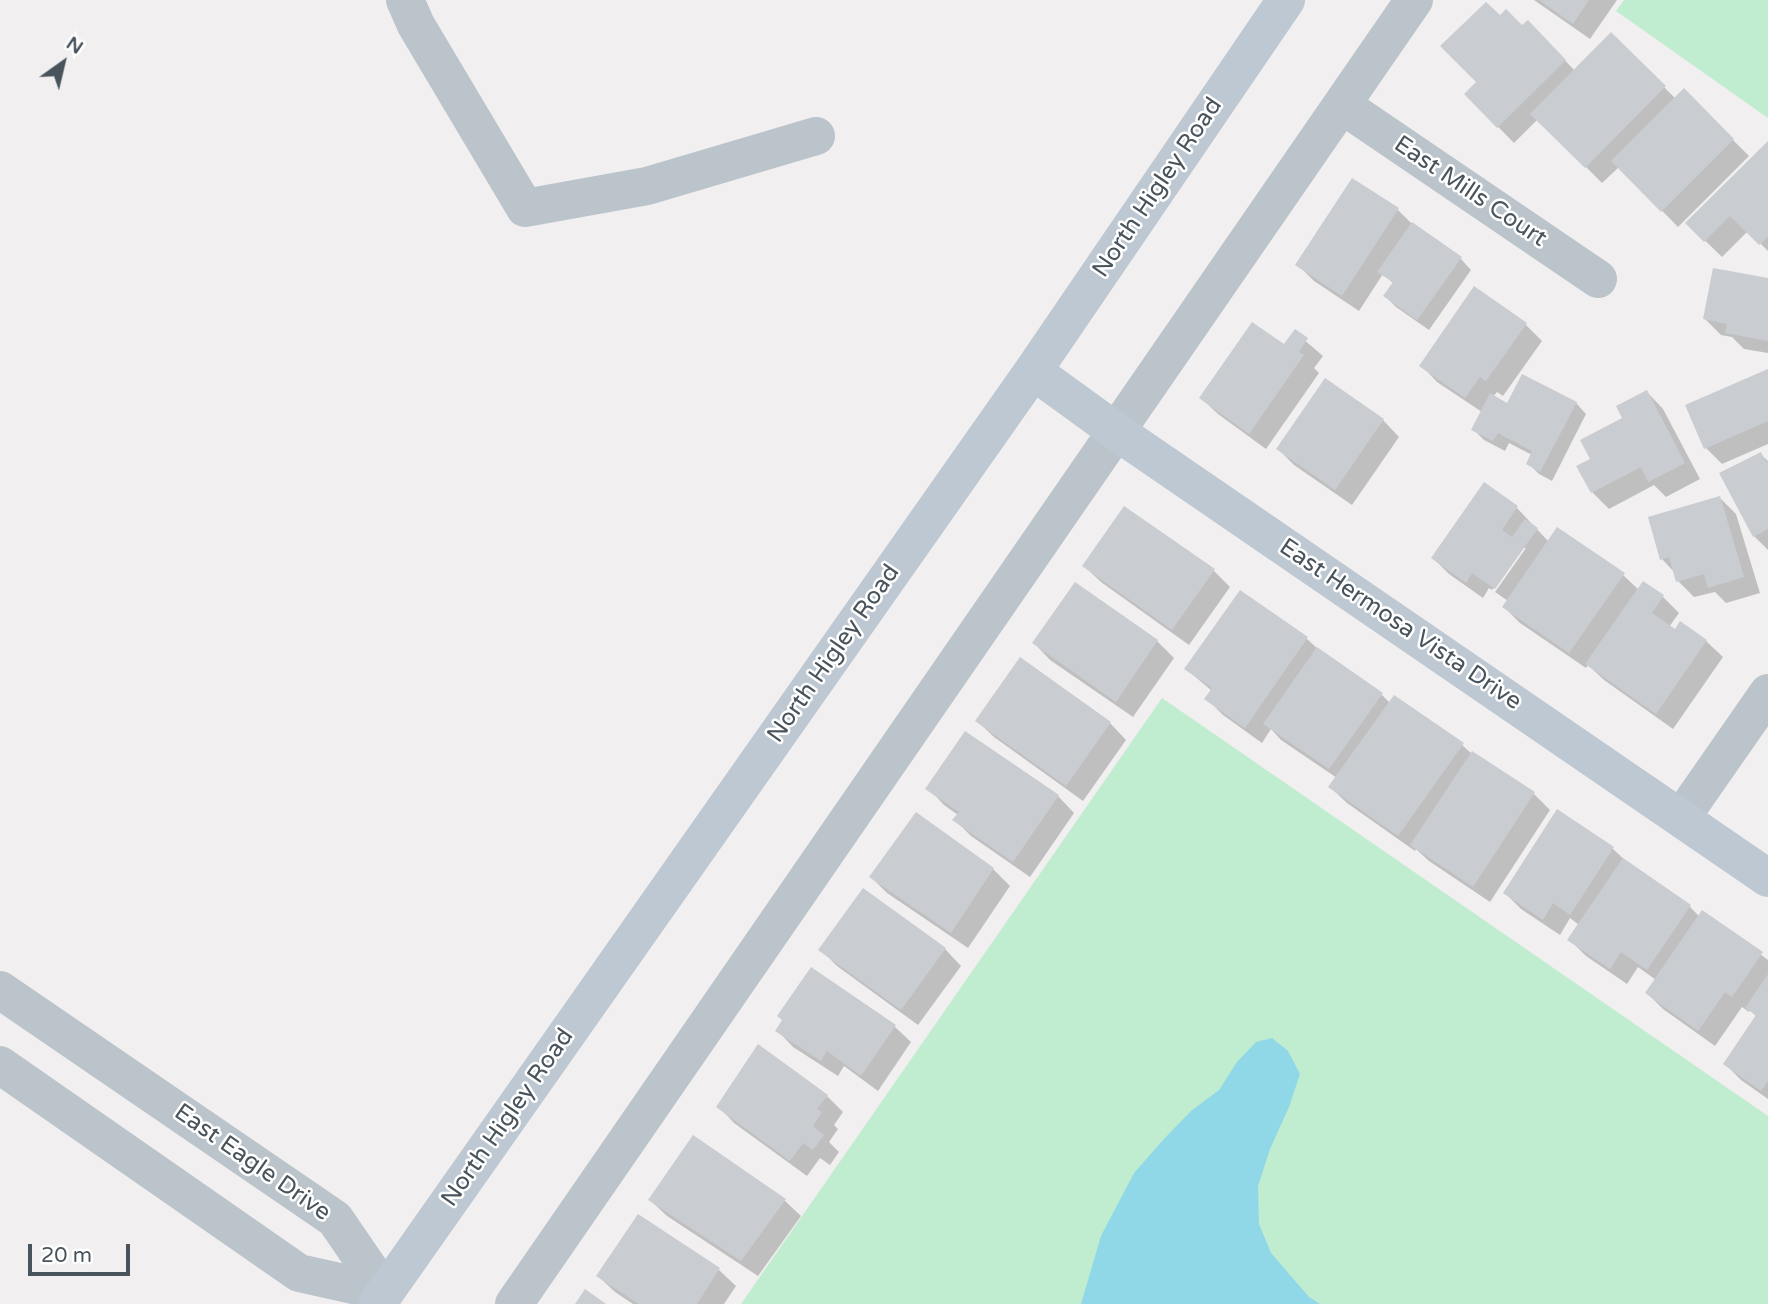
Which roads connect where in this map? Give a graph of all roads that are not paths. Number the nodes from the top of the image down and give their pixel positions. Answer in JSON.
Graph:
{"nodes":[{"id":1,"x":405,"y":0,"type":"edge"},
{"id":2,"x":1286,"y":0,"type":"edge"},
{"id":3,"x":1415,"y":0,"type":"edge"},
{"id":4,"x":1342,"y":105,"type":"junction"},
{"id":5,"x":816,"y":136,"type":"dead end"},
{"id":6,"x":1598,"y":279,"type":"dead end"},
{"id":7,"x":1033,"y":371,"type":"junction"},
{"id":8,"x":1117,"y":432,"type":"junction"},
{"id":9,"x":1768,"y":694,"type":"edge"},
{"id":10,"x":1681,"y":818,"type":"junction"},
{"id":11,"x":1768,"y":878,"type":"edge"},
{"id":12,"x":0,"y":990,"type":"edge"},
{"id":13,"x":0,"y":1065,"type":"edge"},
{"id":14,"x":382,"y":1298,"type":"edge"},
{"id":15,"x":514,"y":1304,"type":"edge"}],
"edges":[{"from":1,"to":5,"type":"street"},
{"from":2,"to":7,"type":"main road","name":"North Higley Road"},
{"from":3,"to":4,"type":"street"},
{"from":4,"to":6,"type":"street","name":"East Mills Court"},
{"from":4,"to":8,"type":"street"},
{"from":7,"to":8,"type":"main road","name":"East Hermosa Vista Drive"},
{"from":7,"to":14,"type":"main road","name":"North Higley Road"},
{"from":8,"to":10,"type":"main road","name":"East Hermosa Vista Drive"},
{"from":8,"to":15,"type":"street"},
{"from":9,"to":10,"type":"street"},
{"from":10,"to":11,"type":"main road","name":"East Hermosa Vista Drive"},
{"from":12,"to":14,"type":"street","name":"East Eagle Drive"},
{"from":13,"to":14,"type":"street"}]}
